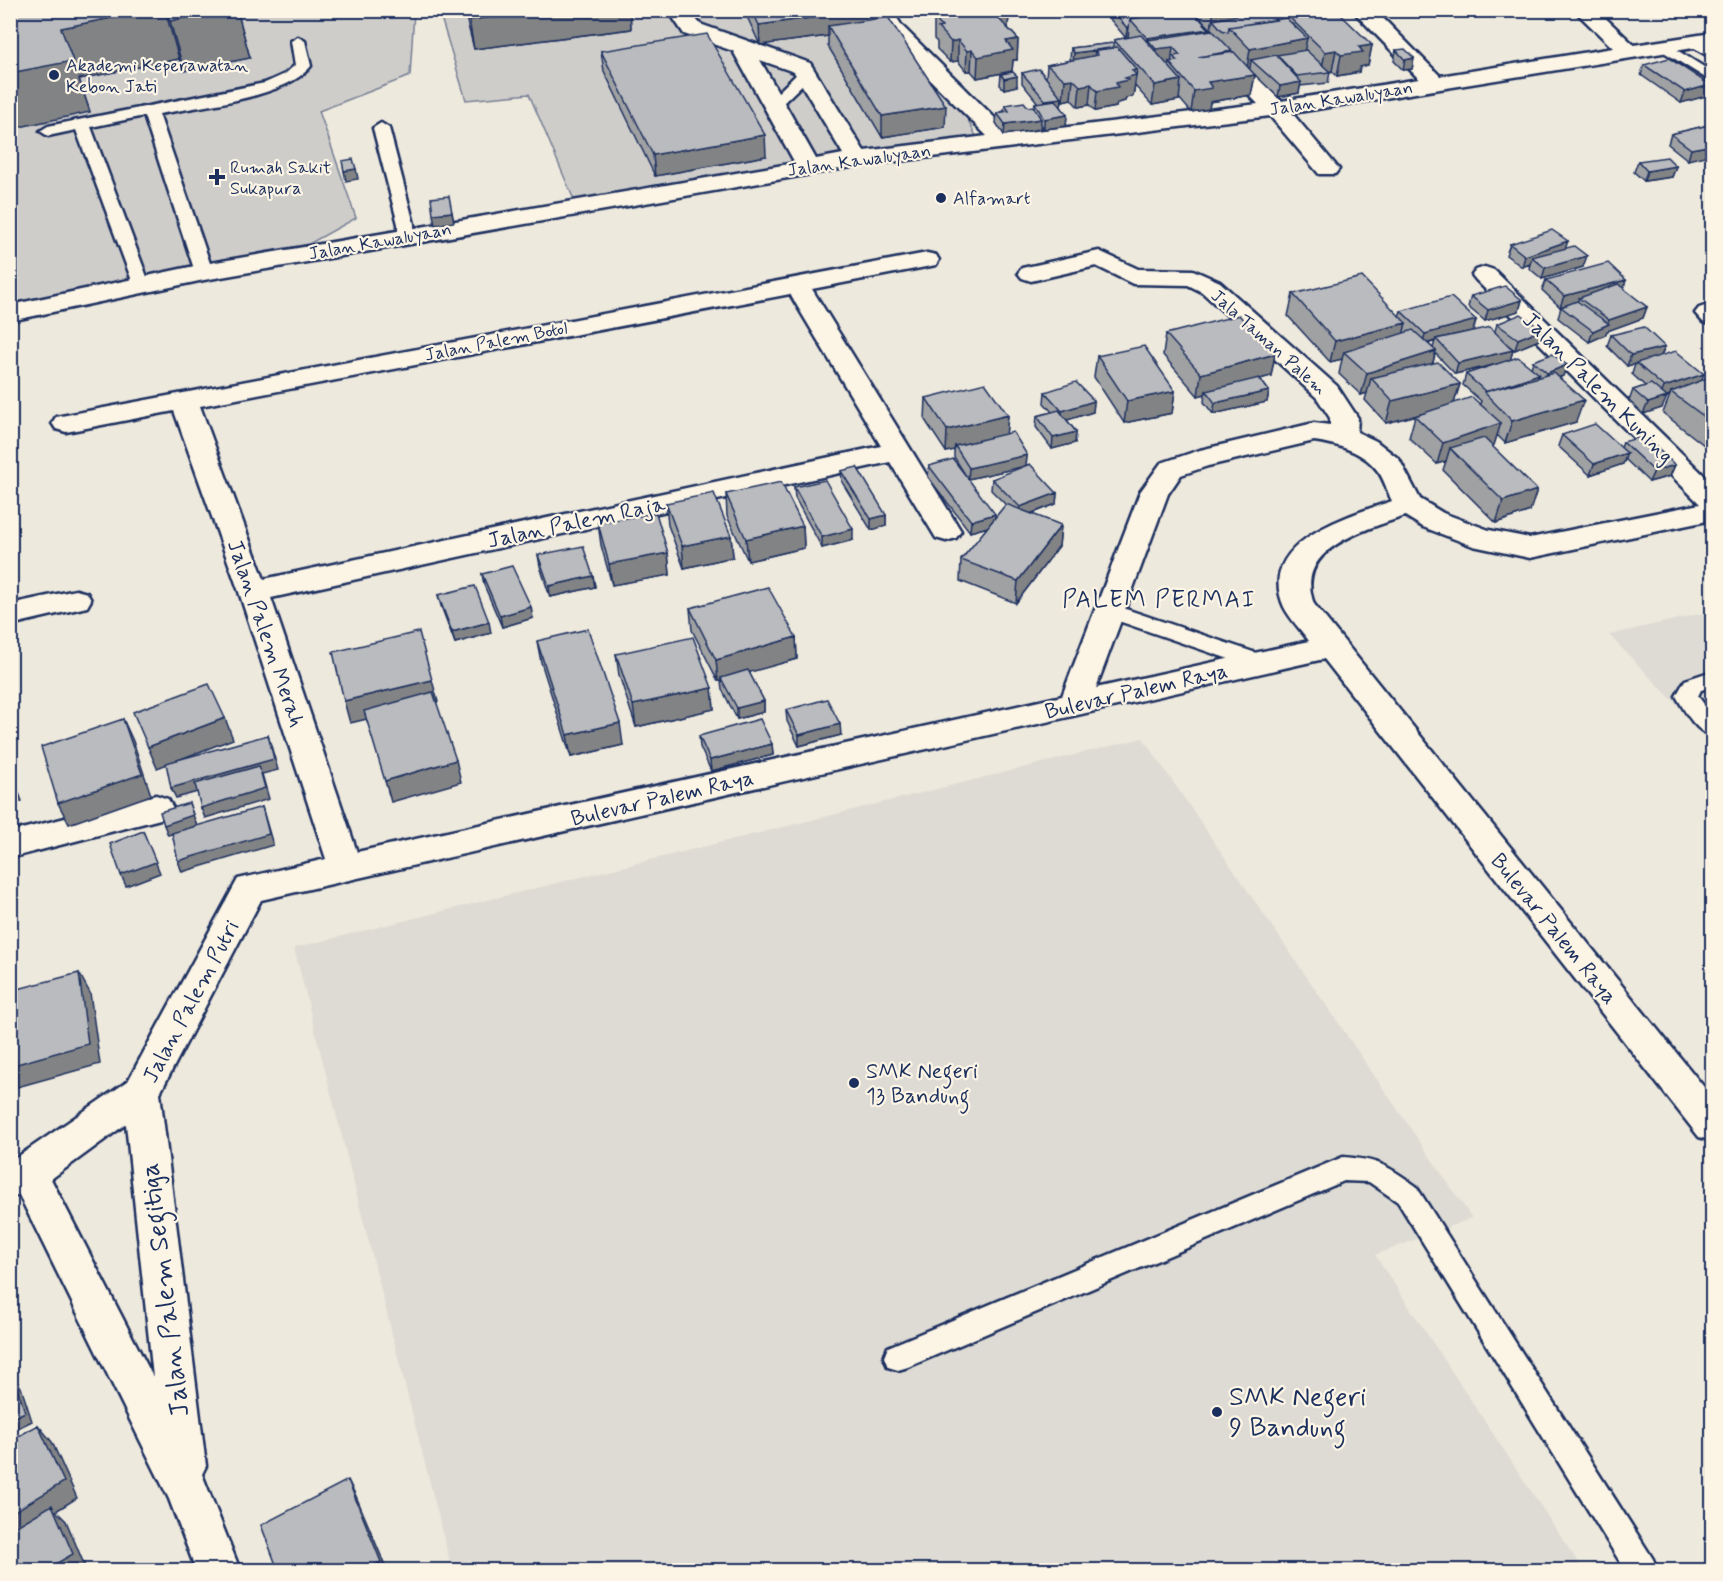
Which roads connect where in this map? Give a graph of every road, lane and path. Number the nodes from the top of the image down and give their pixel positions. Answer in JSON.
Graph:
{"nodes":[{"id":1,"x":678,"y":10,"type":"edge"},
{"id":2,"x":881,"y":10,"type":"edge"},
{"id":3,"x":1176,"y":10,"type":"edge"},
{"id":4,"x":1362,"y":10,"type":"edge"},
{"id":5,"x":1584,"y":10,"type":"edge"},
{"id":6,"x":298,"y":41,"type":"dead end"},
{"id":7,"x":1706,"y":45,"type":"edge"},
{"id":8,"x":1664,"y":46,"type":"junction"},
{"id":9,"x":742,"y":48,"type":"junction"},
{"id":10,"x":1629,"y":51,"type":"junction"},
{"id":11,"x":805,"y":74,"type":"junction"},
{"id":12,"x":1713,"y":78,"type":"edge"},
{"id":13,"x":1435,"y":83,"type":"junction"},
{"id":14,"x":775,"y":103,"type":"junction"},
{"id":15,"x":1276,"y":109,"type":"junction"},
{"id":16,"x":150,"y":110,"type":"junction"},
{"id":17,"x":82,"y":124,"type":"junction"},
{"id":18,"x":381,"y":128,"type":"dead end"},
{"id":19,"x":48,"y":131,"type":"dead end"},
{"id":20,"x":1004,"y":140,"type":"junction"},
{"id":21,"x":857,"y":159,"type":"junction"},
{"id":22,"x":809,"y":167,"type":"junction"},
{"id":23,"x":1327,"y":169,"type":"dead end"},
{"id":24,"x":406,"y":236,"type":"junction"},
{"id":25,"x":927,"y":260,"type":"dead end"},
{"id":26,"x":204,"y":272,"type":"junction"},
{"id":27,"x":1031,"y":273,"type":"dead end"},
{"id":28,"x":1485,"y":275,"type":"dead end"},
{"id":29,"x":141,"y":285,"type":"junction"},
{"id":30,"x":797,"y":285,"type":"junction"},
{"id":31,"x":10,"y":313,"type":"edge"},
{"id":32,"x":184,"y":400,"type":"junction"},
{"id":33,"x":66,"y":423,"type":"dead end"},
{"id":34,"x":1342,"y":436,"type":"junction"},
{"id":35,"x":898,"y":451,"type":"junction"},
{"id":36,"x":1713,"y":499,"type":"edge"},
{"id":37,"x":1408,"y":505,"type":"junction"},
{"id":38,"x":1713,"y":511,"type":"edge"},
{"id":39,"x":946,"y":531,"type":"dead end"},
{"id":40,"x":254,"y":592,"type":"junction"},
{"id":41,"x":76,"y":600,"type":"dead end"},
{"id":42,"x":1108,"y":610,"type":"junction"},
{"id":43,"x":10,"y":615,"type":"edge"},
{"id":44,"x":1330,"y":647,"type":"junction"},
{"id":45,"x":1261,"y":662,"type":"junction"},
{"id":46,"x":1713,"y":680,"type":"edge"},
{"id":47,"x":1074,"y":705,"type":"junction"},
{"id":48,"x":1713,"y":728,"type":"edge"},
{"id":49,"x":156,"y":808,"type":"dead end"},
{"id":50,"x":10,"y":845,"type":"edge"},
{"id":51,"x":346,"y":868,"type":"junction"},
{"id":52,"x":141,"y":1092,"type":"junction"},
{"id":53,"x":1713,"y":1125,"type":"edge"},
{"id":54,"x":16,"y":1175,"type":"edge"},
{"id":55,"x":898,"y":1357,"type":"dead end"},
{"id":56,"x":187,"y":1489,"type":"junction"},
{"id":57,"x":218,"y":1570,"type":"edge"},
{"id":58,"x":1642,"y":1570,"type":"edge"}],
"edges":[{"from":1,"to":9,"type":"street"},
{"from":2,"to":20,"type":"street"},
{"from":3,"to":15,"type":"street"},
{"from":4,"to":13,"type":"street"},
{"from":5,"to":10,"type":"street"},
{"from":6,"to":16,"type":"lane"},
{"from":7,"to":8,"type":"street","name":"Jalan Kawaluyaan"},
{"from":8,"to":10,"type":"street","name":"Jalan Kawaluyaan"},
{"from":8,"to":12,"type":"lane"},
{"from":9,"to":11,"type":"street"},
{"from":9,"to":14,"type":"street"},
{"from":10,"to":13,"type":"street","name":"Jalan Kawaluyaan"},
{"from":11,"to":14,"type":"lane"},
{"from":11,"to":21,"type":"street"},
{"from":13,"to":15,"type":"street","name":"Jalan Kawaluyaan"},
{"from":14,"to":22,"type":"street"},
{"from":15,"to":20,"type":"street","name":"Jalan Kawaluyaan"},
{"from":15,"to":23,"type":"street"},
{"from":16,"to":17,"type":"lane"},
{"from":16,"to":26,"type":"lane"},
{"from":17,"to":19,"type":"lane"},
{"from":17,"to":29,"type":"lane"},
{"from":18,"to":24,"type":"lane"},
{"from":20,"to":21,"type":"street","name":"Jalan Kawaluyaan"},
{"from":21,"to":22,"type":"street","name":"Jalan Kawaluyaan"},
{"from":22,"to":24,"type":"street","name":"Jalan Kawaluyaan"},
{"from":24,"to":26,"type":"street","name":"Jalan Kawaluyaan"},
{"from":25,"to":30,"type":"street","name":"Jalan Palem Botol"},
{"from":26,"to":29,"type":"street","name":"Jalan Kawaluyaan"},
{"from":27,"to":34,"type":"street","name":"Jala Taman Palem"},
{"from":28,"to":36,"type":"street","name":"Jalan Palem Kuning"},
{"from":29,"to":31,"type":"street","name":"Jalan Kawaluyaan"},
{"from":30,"to":32,"type":"street","name":"Jalan Palem Botol"},
{"from":30,"to":35,"type":"street"},
{"from":32,"to":33,"type":"street","name":"Jalan Palem Botol"},
{"from":32,"to":40,"type":"street","name":"Jalan Palem Merah"},
{"from":34,"to":37,"type":"street"},
{"from":34,"to":42,"type":"street"},
{"from":35,"to":39,"type":"street"},
{"from":35,"to":40,"type":"street","name":"Jalan Palem Raja"},
{"from":37,"to":38,"type":"street"},
{"from":37,"to":44,"type":"street"},
{"from":40,"to":51,"type":"street","name":"Jalan Palem Merah"},
{"from":41,"to":43,"type":"street"},
{"from":42,"to":45,"type":"lane"},
{"from":42,"to":47,"type":"street"},
{"from":44,"to":45,"type":"street","name":"Bulevar Palem Raya"},
{"from":44,"to":53,"type":"street","name":"Bulevar Palem Raya"},
{"from":45,"to":47,"type":"street","name":"Bulevar Palem Raya"},
{"from":46,"to":48,"type":"lane"},
{"from":47,"to":51,"type":"street","name":"Bulevar Palem Raya"},
{"from":49,"to":50,"type":"street"},
{"from":51,"to":52,"type":"street","name":"Jalan Palem Putri"},
{"from":52,"to":54,"type":"street","name":"Jalan Palem Putri"},
{"from":52,"to":56,"type":"street","name":"Jalan Palem Segitiga"},
{"from":54,"to":56,"type":"street","name":"Jalan Palem Segitiga"},
{"from":55,"to":58,"type":"lane"},
{"from":56,"to":57,"type":"street","name":"Jalan Palem Segitiga"}]}
